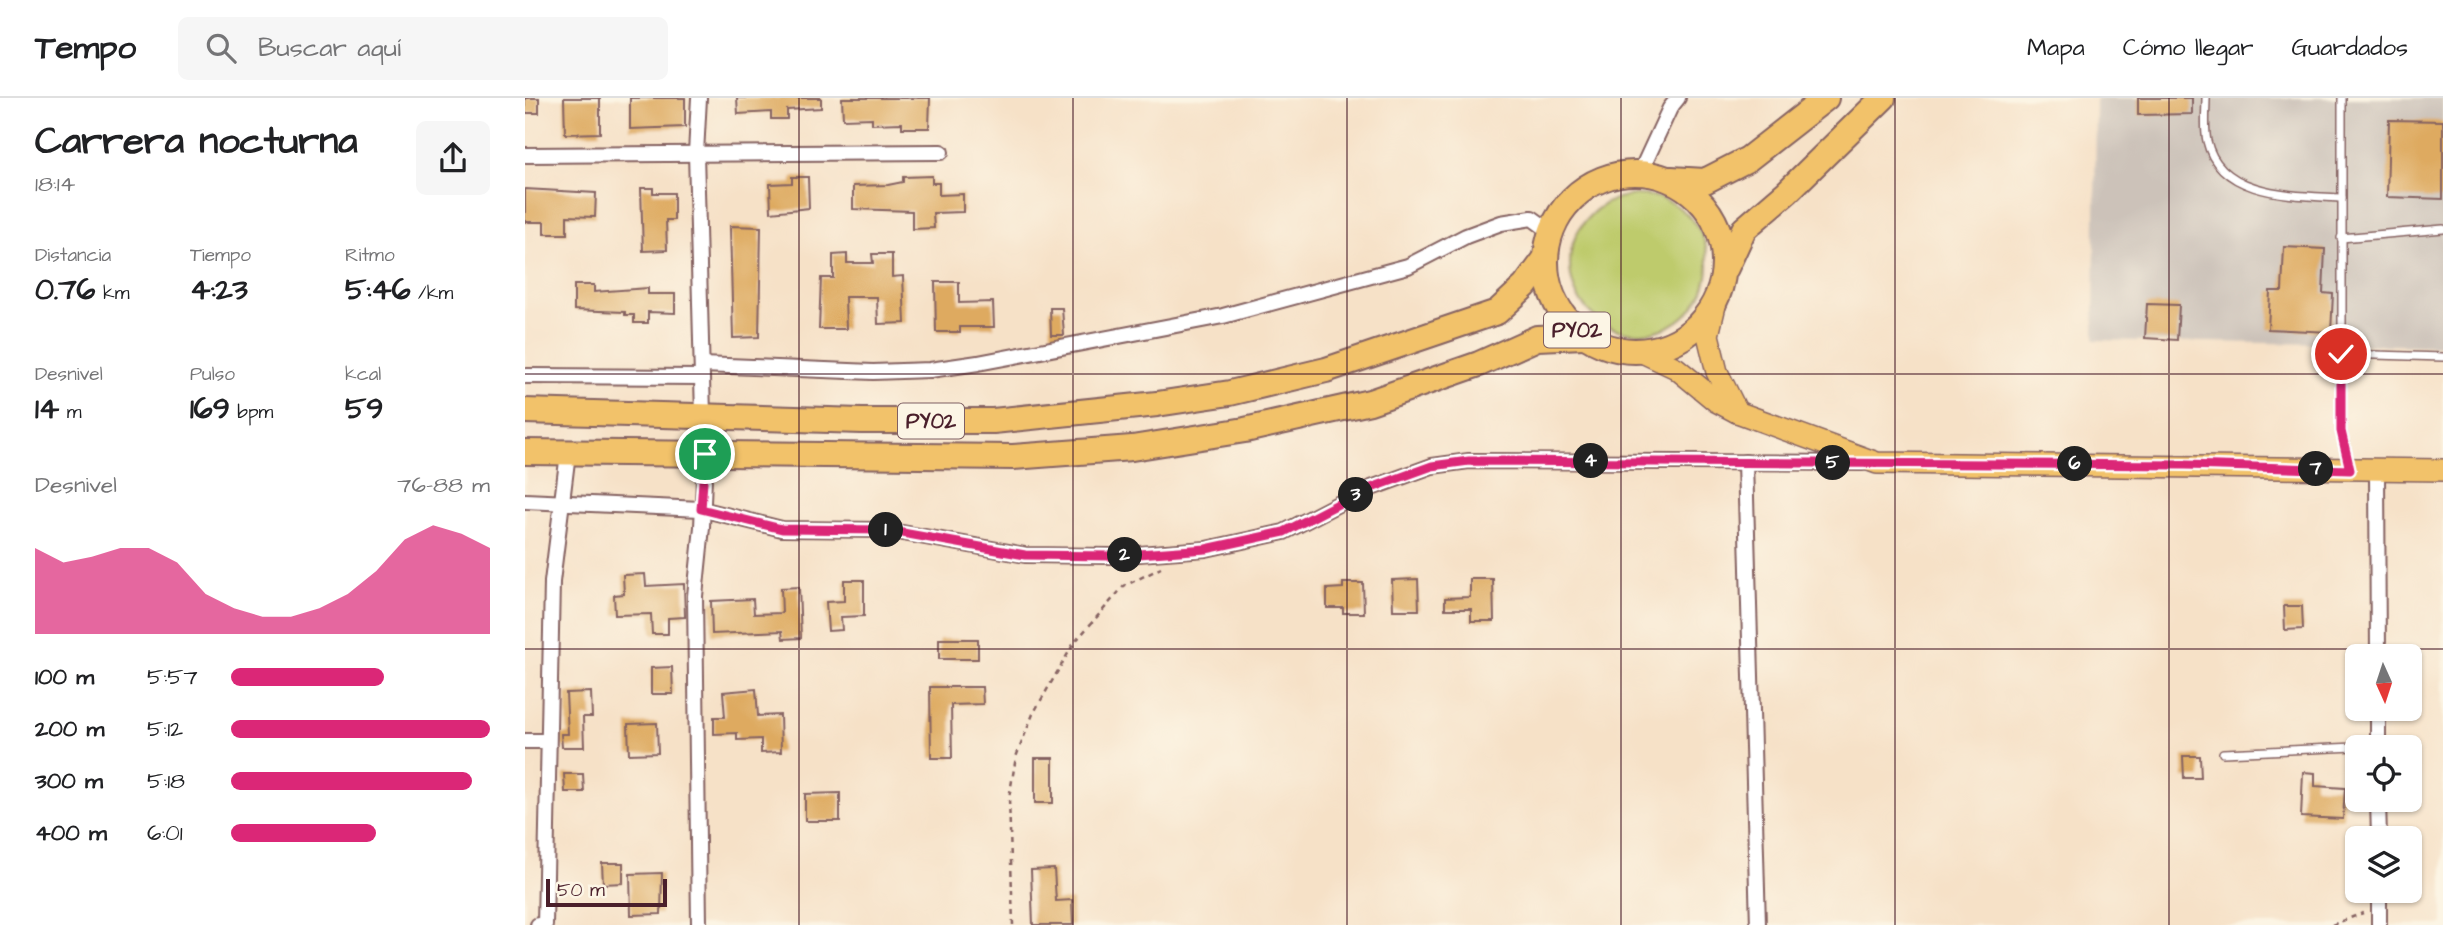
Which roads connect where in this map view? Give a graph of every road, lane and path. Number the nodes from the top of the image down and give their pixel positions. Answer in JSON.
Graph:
{"nodes":[{"id":1,"x":699,"y":98,"type":"edge"},
{"id":2,"x":1678,"y":98,"type":"edge"},
{"id":3,"x":1826,"y":98,"type":"edge"},
{"id":4,"x":1883,"y":98,"type":"edge"},
{"id":5,"x":2206,"y":98,"type":"edge"},
{"id":6,"x":2342,"y":98,"type":"edge"},
{"id":7,"x":941,"y":152,"type":"dead end"},
{"id":8,"x":696,"y":153,"type":"junction"},
{"id":9,"x":525,"y":155,"type":"edge"},
{"id":10,"x":1640,"y":173,"type":"junction"},
{"id":11,"x":1668,"y":179,"type":"junction"},
{"id":12,"x":2341,"y":198,"type":"junction"},
{"id":13,"x":2443,"y":229,"type":"edge"},
{"id":14,"x":1550,"y":231,"type":"junction"},
{"id":15,"x":2341,"y":238,"type":"junction"},
{"id":16,"x":1545,"y":259,"type":"junction"},
{"id":17,"x":1724,"y":272,"type":"junction"},
{"id":18,"x":1716,"y":301,"type":"junction"},
{"id":19,"x":1584,"y":336,"type":"junction"},
{"id":20,"x":1643,"y":352,"type":"junction"},
{"id":21,"x":2341,"y":354,"type":"junction"},
{"id":22,"x":2443,"y":357,"type":"edge"},
{"id":23,"x":702,"y":371,"type":"junction"},
{"id":24,"x":525,"y":376,"type":"edge"},
{"id":25,"x":525,"y":411,"type":"edge"},
{"id":26,"x":1737,"y":412,"type":"junction"},
{"id":27,"x":703,"y":415,"type":"junction"},
{"id":28,"x":525,"y":452,"type":"edge"},
{"id":29,"x":568,"y":453,"type":"junction"},
{"id":30,"x":705,"y":454,"type":"junction"},
{"id":31,"x":1745,"y":462,"type":"junction"},
{"id":32,"x":1877,"y":463,"type":"junction"},
{"id":33,"x":2350,"y":470,"type":"junction"},
{"id":34,"x":2377,"y":470,"type":"junction"},
{"id":35,"x":2443,"y":470,"type":"edge"},
{"id":36,"x":525,"y":501,"type":"edge"},
{"id":37,"x":562,"y":502,"type":"junction"},
{"id":38,"x":701,"y":509,"type":"junction"},
{"id":39,"x":1195,"y":550,"type":"junction"},
{"id":40,"x":2378,"y":644,"type":"edge"},
{"id":41,"x":525,"y":741,"type":"edge"},
{"id":42,"x":546,"y":741,"type":"junction"},
{"id":43,"x":2345,"y":748,"type":"edge"},
{"id":44,"x":2223,"y":753,"type":"dead end"},
{"id":45,"x":2379,"y":903,"type":"edge"},
{"id":46,"x":2379,"y":907,"type":"junction"},
{"id":47,"x":538,"y":925,"type":"edge"},
{"id":48,"x":699,"y":925,"type":"edge"},
{"id":49,"x":1013,"y":925,"type":"edge"},
{"id":50,"x":1758,"y":925,"type":"edge"},
{"id":51,"x":2332,"y":925,"type":"edge"},
{"id":52,"x":2379,"y":925,"type":"edge"}],
"edges":[{"from":1,"to":8,"type":"street"},
{"from":2,"to":10,"type":"street"},
{"from":3,"to":11,"type":"highway","number":"PY02"},
{"from":4,"to":17,"type":"highway","number":"PY02"},
{"from":5,"to":12,"type":"lane"},
{"from":6,"to":12,"type":"lane"},
{"from":7,"to":8,"type":"street"},
{"from":8,"to":9,"type":"street"},
{"from":8,"to":23,"type":"street"},
{"from":10,"to":11,"type":"highway","number":"PY02"},
{"from":10,"to":14,"type":"highway","number":"PY02"},
{"from":11,"to":17,"type":"highway","number":"PY02"},
{"from":12,"to":15,"type":"lane"},
{"from":13,"to":15,"type":"lane"},
{"from":14,"to":16,"type":"highway","number":"PY02"},
{"from":14,"to":23,"type":"street"},
{"from":15,"to":21,"type":"lane"},
{"from":16,"to":19,"type":"highway","number":"PY02"},
{"from":16,"to":27,"type":"highway","number":"PY02"},
{"from":17,"to":18,"type":"highway","number":"PY02"},
{"from":18,"to":20,"type":"highway","number":"PY02"},
{"from":18,"to":26,"type":"main road","number":"PY02"},
{"from":19,"to":20,"type":"highway","number":"PY02"},
{"from":19,"to":30,"type":"highway","number":"PY02"},
{"from":20,"to":26,"type":"main road","number":"PY02"},
{"from":21,"to":22,"type":"lane"},
{"from":21,"to":33,"type":"lane"},
{"from":23,"to":24,"type":"street"},
{"from":23,"to":27,"type":"street"},
{"from":25,"to":27,"type":"highway","number":"PY02"},
{"from":26,"to":32,"type":"main road","number":"PY02"},
{"from":28,"to":29,"type":"highway","number":"PY02"},
{"from":29,"to":30,"type":"highway","number":"PY02"},
{"from":29,"to":37,"type":"street"},
{"from":30,"to":38,"type":"street"},
{"from":31,"to":32,"type":"street"},
{"from":31,"to":39,"type":"street"},
{"from":31,"to":50,"type":"street"},
{"from":32,"to":33,"type":"main road","number":"PY02"},
{"from":33,"to":34,"type":"main road","number":"PY02"},
{"from":34,"to":35,"type":"main road","number":"PY02"},
{"from":34,"to":40,"type":"street"},
{"from":36,"to":37,"type":"street"},
{"from":37,"to":38,"type":"street"},
{"from":37,"to":42,"type":"street"},
{"from":38,"to":39,"type":"street"},
{"from":38,"to":48,"type":"street"},
{"from":39,"to":49,"type":"path"},
{"from":41,"to":42,"type":"street"},
{"from":42,"to":47,"type":"street"},
{"from":43,"to":44,"type":"lane"},
{"from":45,"to":46,"type":"street"},
{"from":46,"to":51,"type":"path"},
{"from":46,"to":52,"type":"street"}]}
